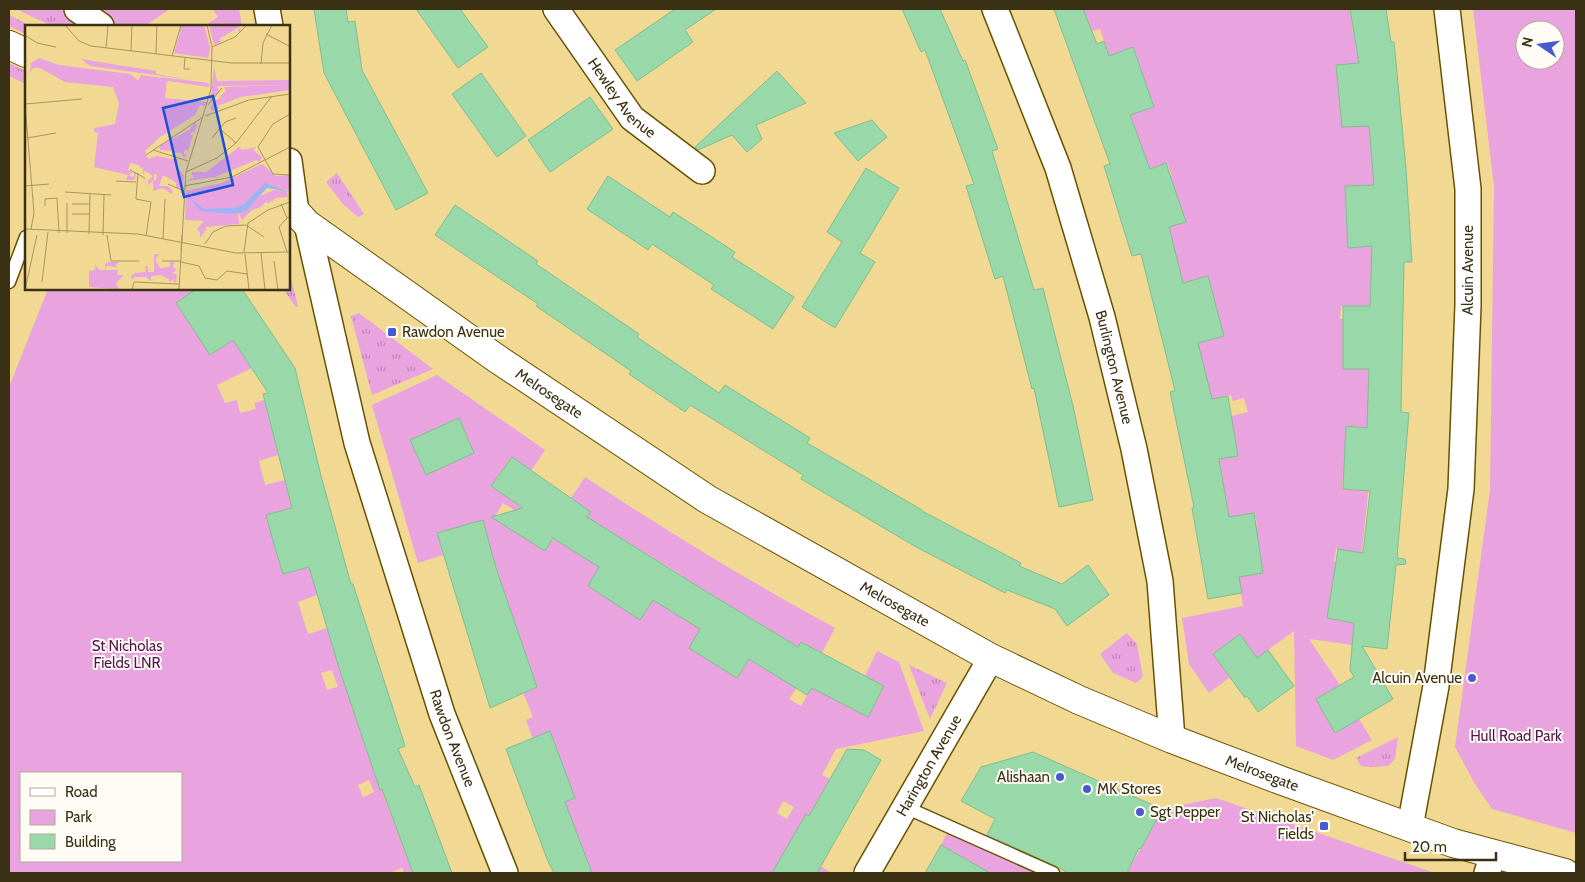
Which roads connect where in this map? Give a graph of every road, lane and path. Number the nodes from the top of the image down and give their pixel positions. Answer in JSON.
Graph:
{"nodes":[{"id":1,"x":76,"y":9,"type":"edge"},
{"id":2,"x":268,"y":9,"type":"edge"},
{"id":3,"x":557,"y":9,"type":"edge"},
{"id":4,"x":995,"y":9,"type":"edge"},
{"id":5,"x":1447,"y":9,"type":"edge"},
{"id":6,"x":100,"y":25,"type":"edge"},
{"id":7,"x":270,"y":25,"type":"edge"},
{"id":8,"x":9,"y":44,"type":"edge"},
{"id":9,"x":25,"y":52,"type":"edge"},
{"id":10,"x":290,"y":168,"type":"edge"},
{"id":11,"x":702,"y":171,"type":"dead end"},
{"id":12,"x":297,"y":215,"type":"edge"},
{"id":13,"x":25,"y":240,"type":"edge"},
{"id":14,"x":9,"y":282,"type":"edge"},
{"id":15,"x":991,"y":658,"type":"junction"},
{"id":16,"x":1172,"y":738,"type":"junction"},
{"id":17,"x":905,"y":807,"type":"junction"},
{"id":18,"x":1410,"y":828,"type":"junction"},
{"id":19,"x":1490,"y":864,"type":"edge"},
{"id":20,"x":505,"y":873,"type":"edge"},
{"id":21,"x":867,"y":873,"type":"edge"},
{"id":22,"x":1053,"y":873,"type":"edge"},
{"id":23,"x":1565,"y":873,"type":"edge"}],
"edges":[{"from":1,"to":6,"type":"street"},
{"from":2,"to":7,"type":"street"},
{"from":3,"to":11,"type":"street","name":"Hewley Avenue"},
{"from":4,"to":16,"type":"street","name":"Burlington Avenue"},
{"from":5,"to":18,"type":"street","name":"Alcuin Avenue"},
{"from":8,"to":9,"type":"street"},
{"from":10,"to":12,"type":"street","name":"Rawdon Avenue"},
{"from":12,"to":15,"type":"street","name":"Melrosegate"},
{"from":12,"to":20,"type":"street","name":"Rawdon Avenue"},
{"from":13,"to":14,"type":"lane"},
{"from":15,"to":16,"type":"street","name":"Melrosegate"},
{"from":15,"to":17,"type":"street","name":"Harington Avenue"},
{"from":16,"to":18,"type":"street","name":"Melrosegate"},
{"from":17,"to":21,"type":"street","name":"Harington Avenue"},
{"from":17,"to":22,"type":"lane"},
{"from":18,"to":19,"type":"street","name":"Melrosegate"},
{"from":19,"to":23,"type":"street","name":"Melrosegate"}]}
